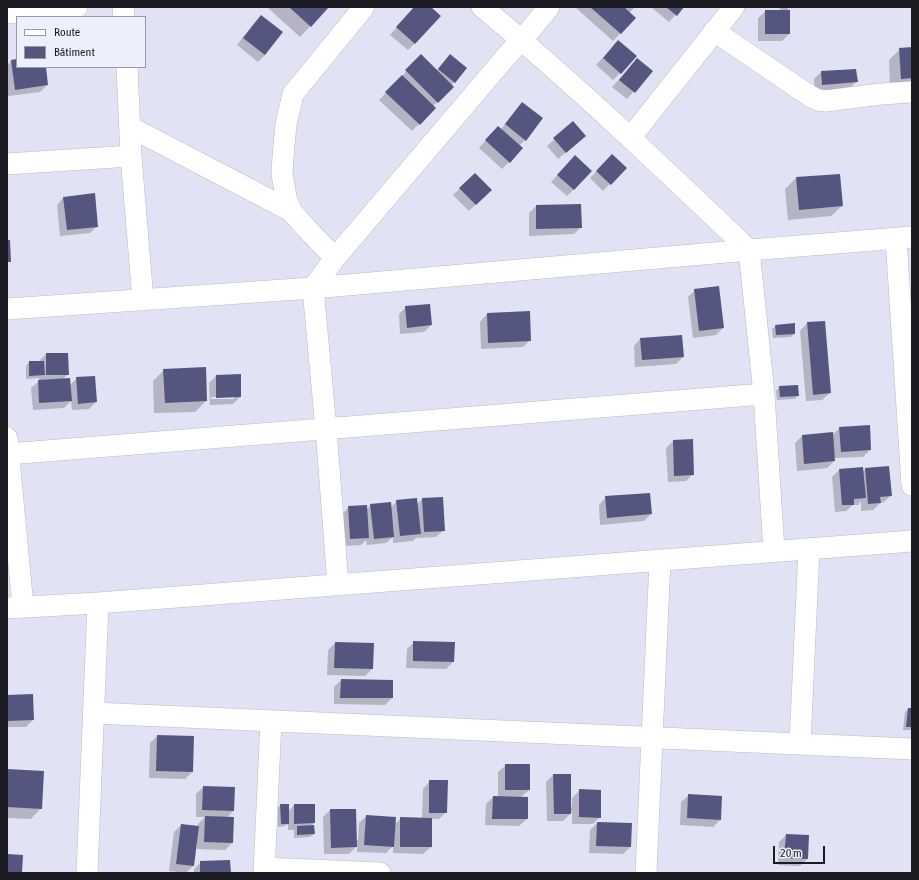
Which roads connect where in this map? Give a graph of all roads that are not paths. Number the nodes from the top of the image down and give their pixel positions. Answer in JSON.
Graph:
{"nodes":[{"id":1,"x":77,"y":7,"type":"edge"},
{"id":2,"x":364,"y":7,"type":"edge"},
{"id":3,"x":482,"y":7,"type":"edge"},
{"id":4,"x":549,"y":7,"type":"edge"},
{"id":5,"x":734,"y":7,"type":"edge"},
{"id":6,"x":7,"y":13,"type":"edge"},
{"id":7,"x":714,"y":31,"type":"junction"},
{"id":8,"x":522,"y":40,"type":"junction"},
{"id":9,"x":127,"y":68,"type":"edge"},
{"id":10,"x":912,"y":92,"type":"edge"},
{"id":11,"x":130,"y":127,"type":"junction"},
{"id":12,"x":630,"y":138,"type":"junction"},
{"id":13,"x":131,"y":156,"type":"junction"},
{"id":14,"x":7,"y":164,"type":"edge"},
{"id":15,"x":291,"y":211,"type":"junction"},
{"id":16,"x":904,"y":237,"type":"edge"},
{"id":17,"x":749,"y":250,"type":"junction"},
{"id":18,"x":335,"y":258,"type":"junction"},
{"id":19,"x":313,"y":288,"type":"junction"},
{"id":20,"x":143,"y":300,"type":"junction"},
{"id":21,"x":7,"y":310,"type":"edge"},
{"id":22,"x":764,"y":394,"type":"junction"},
{"id":23,"x":326,"y":429,"type":"junction"},
{"id":24,"x":8,"y":446,"type":"edge"},
{"id":25,"x":912,"y":485,"type":"edge"},
{"id":26,"x":912,"y":541,"type":"edge"},
{"id":27,"x":808,"y":549,"type":"junction"},
{"id":28,"x":774,"y":551,"type":"junction"},
{"id":29,"x":660,"y":560,"type":"junction"},
{"id":30,"x":338,"y":584,"type":"junction"},
{"id":31,"x":98,"y":603,"type":"junction"},
{"id":32,"x":15,"y":608,"type":"edge"},
{"id":33,"x":93,"y":713,"type":"junction"},
{"id":34,"x":271,"y":721,"type":"junction"},
{"id":35,"x":652,"y":738,"type":"junction"},
{"id":36,"x":800,"y":744,"type":"junction"},
{"id":37,"x":912,"y":749,"type":"edge"},
{"id":38,"x":264,"y":871,"type":"edge"},
{"id":39,"x":87,"y":873,"type":"edge"},
{"id":40,"x":380,"y":873,"type":"edge"},
{"id":41,"x":646,"y":873,"type":"edge"}],
"edges":[{"from":1,"to":6,"type":"street"},
{"from":2,"to":15,"type":"street"},
{"from":3,"to":8,"type":"street"},
{"from":4,"to":8,"type":"street"},
{"from":5,"to":7,"type":"street"},
{"from":7,"to":10,"type":"street"},
{"from":7,"to":12,"type":"street"},
{"from":8,"to":12,"type":"street"},
{"from":8,"to":18,"type":"street"},
{"from":9,"to":11,"type":"street"},
{"from":11,"to":13,"type":"street"},
{"from":11,"to":15,"type":"street"},
{"from":12,"to":17,"type":"street"},
{"from":13,"to":14,"type":"street"},
{"from":13,"to":20,"type":"street"},
{"from":15,"to":18,"type":"street"},
{"from":16,"to":17,"type":"street"},
{"from":16,"to":25,"type":"street"},
{"from":17,"to":19,"type":"street"},
{"from":17,"to":22,"type":"street"},
{"from":18,"to":19,"type":"street"},
{"from":19,"to":20,"type":"street"},
{"from":19,"to":23,"type":"street"},
{"from":20,"to":21,"type":"street"},
{"from":22,"to":23,"type":"street"},
{"from":22,"to":28,"type":"street"},
{"from":23,"to":24,"type":"street"},
{"from":23,"to":30,"type":"street"},
{"from":24,"to":32,"type":"street"},
{"from":26,"to":27,"type":"street"},
{"from":27,"to":28,"type":"street"},
{"from":27,"to":36,"type":"street"},
{"from":28,"to":29,"type":"street"},
{"from":29,"to":30,"type":"street"},
{"from":29,"to":35,"type":"street"},
{"from":30,"to":31,"type":"street"},
{"from":31,"to":32,"type":"street"},
{"from":31,"to":33,"type":"street"},
{"from":33,"to":34,"type":"street"},
{"from":33,"to":39,"type":"street"},
{"from":34,"to":35,"type":"street"},
{"from":34,"to":38,"type":"street"},
{"from":35,"to":36,"type":"street"},
{"from":35,"to":41,"type":"street"},
{"from":36,"to":37,"type":"street"},
{"from":38,"to":40,"type":"street"}]}
